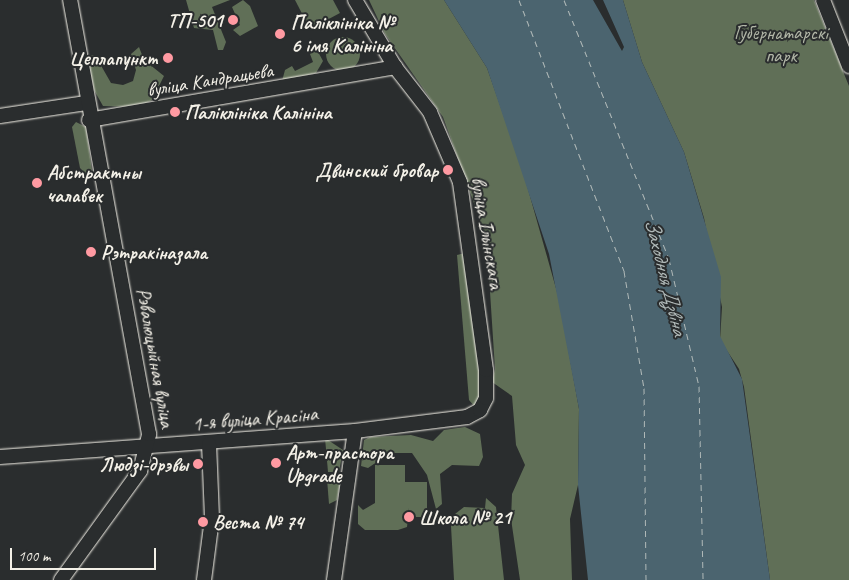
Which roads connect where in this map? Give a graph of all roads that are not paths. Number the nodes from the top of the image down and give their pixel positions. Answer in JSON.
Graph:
{"nodes":[{"id":1,"x":70,"y":0,"type":"edge"},
{"id":2,"x":355,"y":0,"type":"edge"},
{"id":3,"x":823,"y":0,"type":"edge"},
{"id":4,"x":849,"y":66,"type":"edge"},
{"id":5,"x":395,"y":67,"type":"junction"},
{"id":6,"x":86,"y":103,"type":"junction"},
{"id":7,"x":0,"y":116,"type":"edge"},
{"id":8,"x":89,"y":120,"type":"junction"},
{"id":9,"x":480,"y":410,"type":"joint"},
{"id":10,"x":355,"y":431,"type":"junction"},
{"id":11,"x":209,"y":444,"type":"junction"},
{"id":12,"x":148,"y":446,"type":"junction"},
{"id":13,"x":0,"y":457,"type":"edge"},
{"id":14,"x":61,"y":580,"type":"edge"},
{"id":15,"x":204,"y":580,"type":"edge"},
{"id":16,"x":334,"y":580,"type":"edge"}],
"edges":[{"from":1,"to":6,"type":"street","name":"Рэвалюцыйная вуліца"},
{"from":2,"to":5,"type":"street","name":"вуліца Ільінскага"},
{"from":3,"to":4,"type":"street"},
{"from":5,"to":8,"type":"street","name":"вуліца Кандрацьева"},
{"from":5,"to":9,"type":"street","name":"вуліца Ільінскага"},
{"from":6,"to":7,"type":"street"},
{"from":6,"to":8,"type":"street","name":"Рэвалюцыйная вуліца"},
{"from":8,"to":12,"type":"street","name":"Рэвалюцыйная вуліца"},
{"from":9,"to":10,"type":"street","name":"1-я вуліца Красіна"},
{"from":10,"to":11,"type":"street","name":"1-я вуліца Красіна"},
{"from":10,"to":16,"type":"street"},
{"from":11,"to":12,"type":"street","name":"1-я вуліца Красіна"},
{"from":11,"to":15,"type":"street"},
{"from":12,"to":13,"type":"street","name":"1-я вуліца Красіна"},
{"from":12,"to":14,"type":"street","name":"Рэвалюцыйная вуліца"}]}
